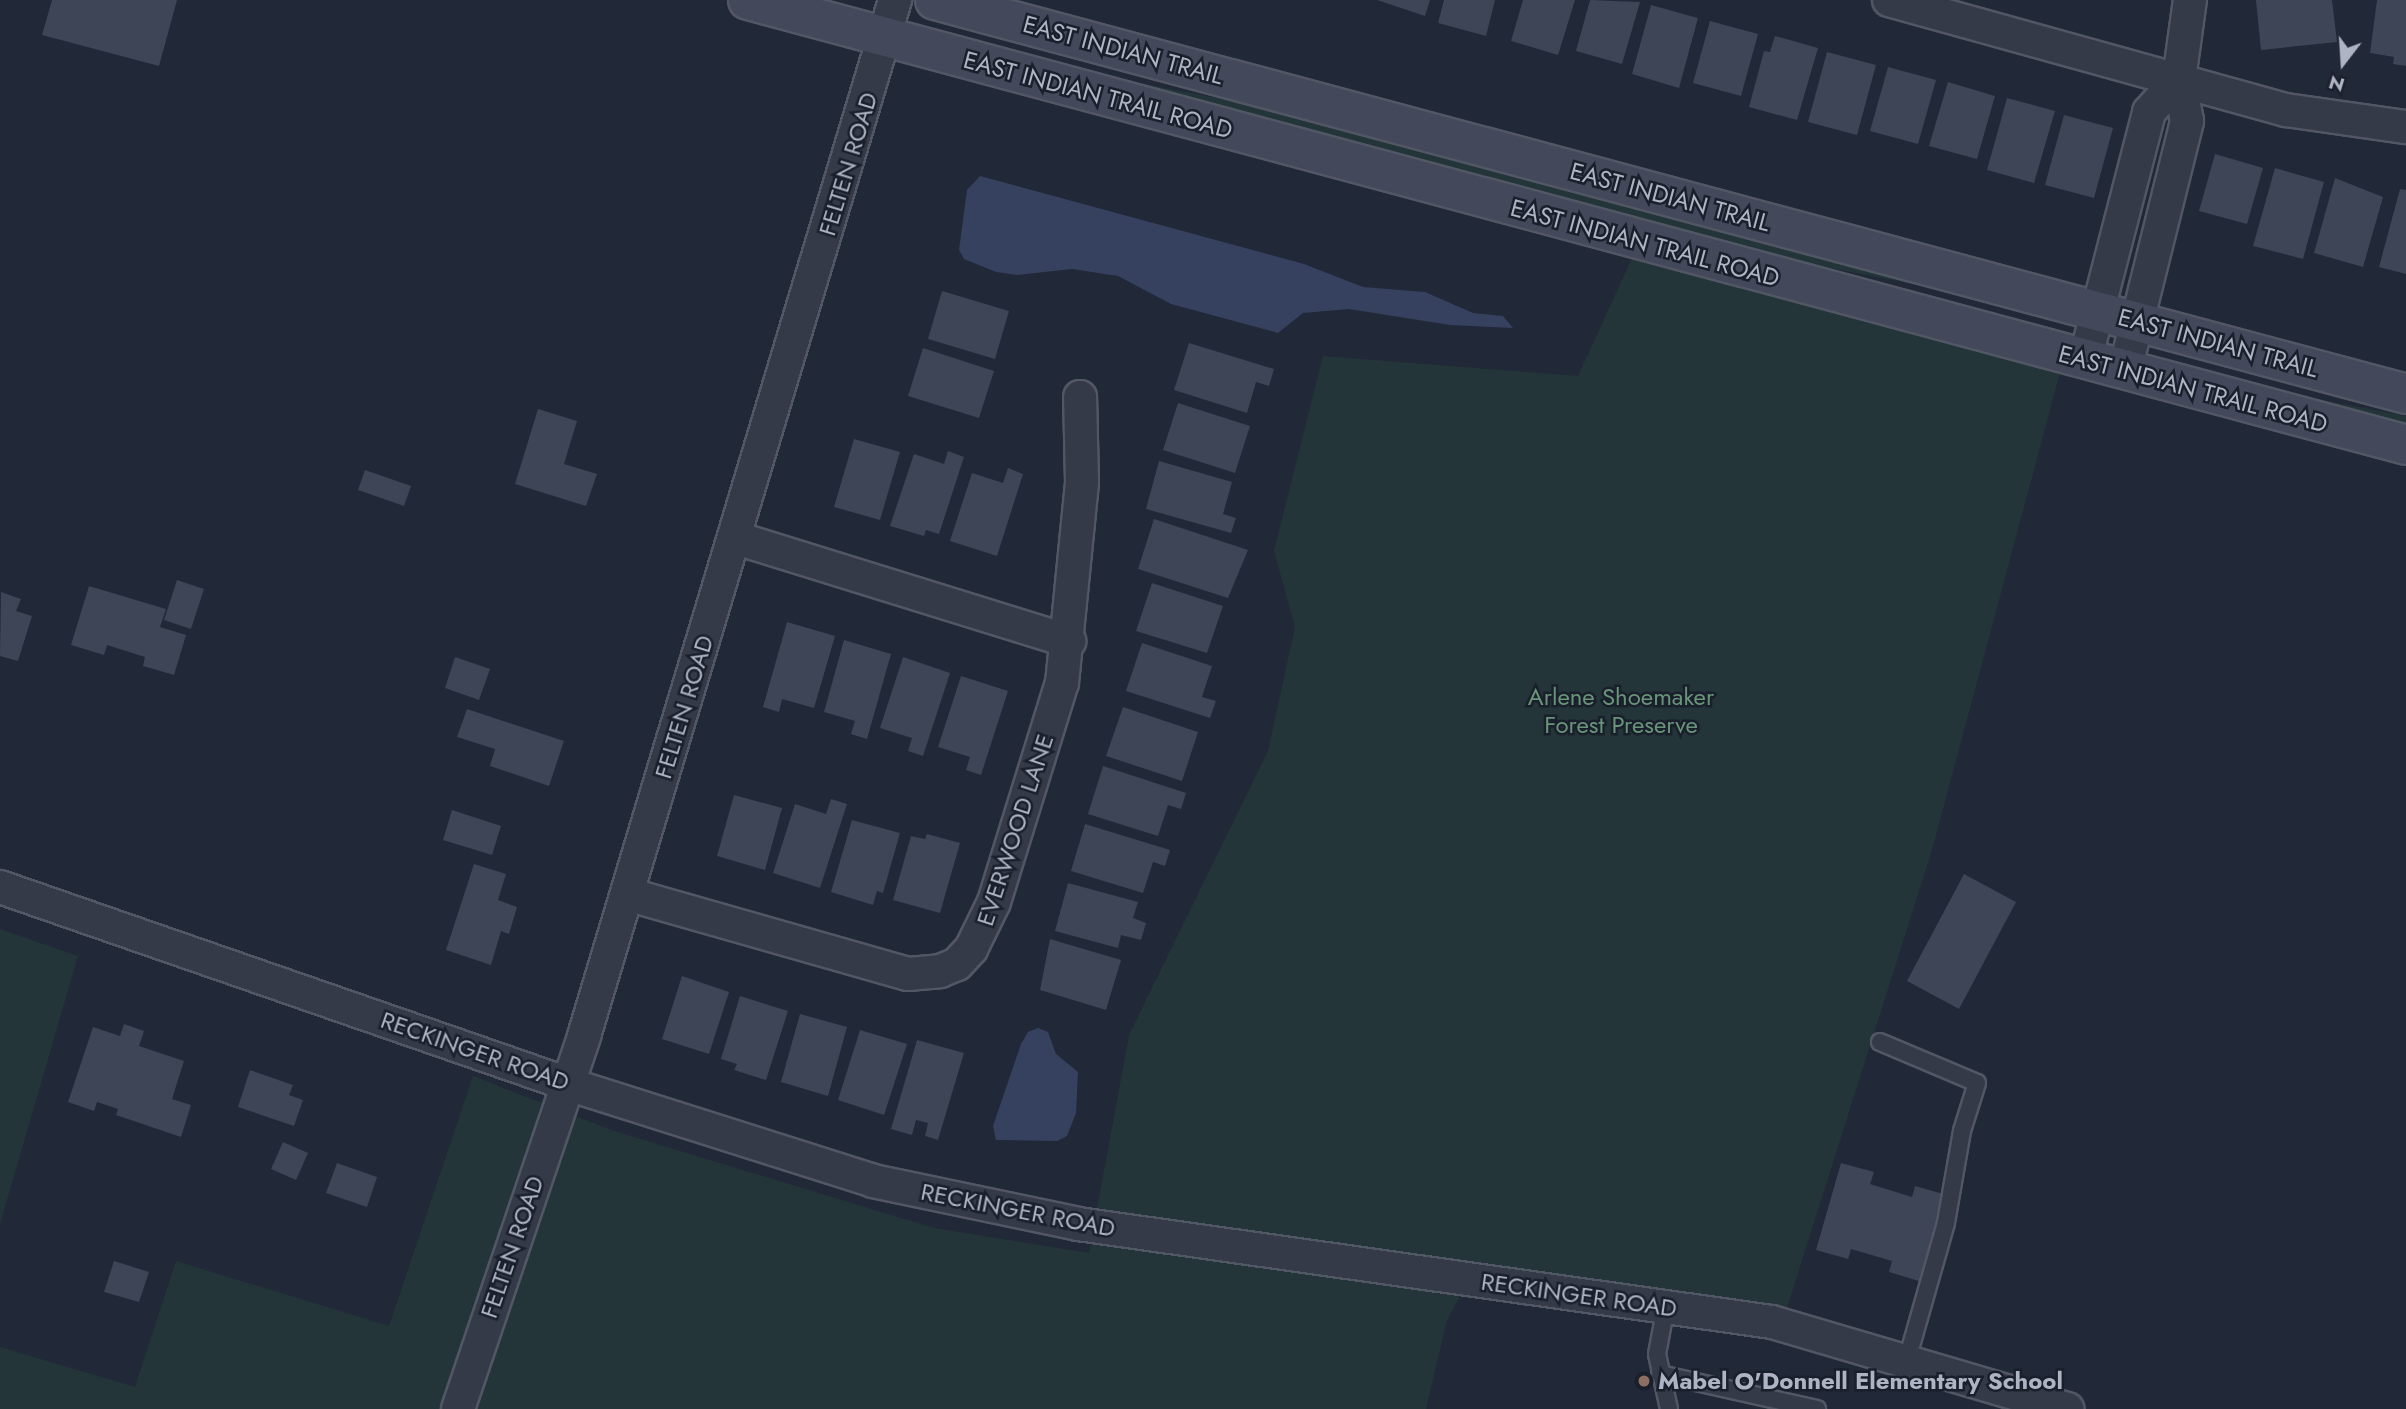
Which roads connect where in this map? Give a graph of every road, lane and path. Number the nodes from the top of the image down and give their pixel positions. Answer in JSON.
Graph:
{"nodes":[{"id":1,"x":748,"y":0,"type":"edge"},
{"id":2,"x":895,"y":0,"type":"edge"},
{"id":3,"x":935,"y":0,"type":"edge"},
{"id":4,"x":1889,"y":0,"type":"edge"},
{"id":5,"x":2190,"y":0,"type":"edge"},
{"id":6,"x":885,"y":37,"type":"junction"},
{"id":7,"x":2179,"y":79,"type":"junction"},
{"id":8,"x":2406,"y":127,"type":"edge"},
{"id":9,"x":2098,"y":311,"type":"junction"},
{"id":10,"x":2137,"y":321,"type":"junction"},
{"id":11,"x":2085,"y":360,"type":"junction"},
{"id":12,"x":2124,"y":370,"type":"junction"},
{"id":13,"x":2406,"y":394,"type":"edge"},
{"id":14,"x":1080,"y":397,"type":"dead end"},
{"id":15,"x":2406,"y":445,"type":"edge"},
{"id":16,"x":736,"y":538,"type":"junction"},
{"id":17,"x":1069,"y":641,"type":"junction"},
{"id":18,"x":0,"y":887,"type":"edge"},
{"id":19,"x":627,"y":894,"type":"junction"},
{"id":20,"x":1880,"y":1042,"type":"dead end"},
{"id":21,"x":568,"y":1084,"type":"junction"},
{"id":22,"x":1666,"y":1306,"type":"junction"},
{"id":23,"x":1907,"y":1360,"type":"junction"},
{"id":24,"x":1660,"y":1374,"type":"junction"},
{"id":25,"x":2061,"y":1408,"type":"edge"},
{"id":26,"x":458,"y":1409,"type":"edge"},
{"id":27,"x":1669,"y":1409,"type":"edge"},
{"id":28,"x":1817,"y":1409,"type":"edge"}],
"edges":[{"from":1,"to":6,"type":"main road"},
{"from":2,"to":6,"type":"street","name":"FELTEN ROAD"},
{"from":3,"to":9,"type":"main road","name":"EAST INDIAN TRAIL"},
{"from":4,"to":7,"type":"street"},
{"from":5,"to":7,"type":"street"},
{"from":6,"to":11,"type":"main road","name":"EAST INDIAN TRAIL ROAD"},
{"from":6,"to":16,"type":"street","name":"FELTEN ROAD"},
{"from":7,"to":8,"type":"street"},
{"from":7,"to":9,"type":"street"},
{"from":7,"to":10,"type":"street"},
{"from":9,"to":10,"type":"main road","name":"EAST INDIAN TRAIL"},
{"from":9,"to":11,"type":"street"},
{"from":10,"to":12,"type":"street"},
{"from":10,"to":13,"type":"main road","name":"EAST INDIAN TRAIL"},
{"from":11,"to":12,"type":"main road","name":"EAST INDIAN TRAIL ROAD"},
{"from":12,"to":15,"type":"main road","name":"EAST INDIAN TRAIL ROAD"},
{"from":14,"to":17,"type":"street","name":"EVERWOOD LANE"},
{"from":16,"to":17,"type":"street"},
{"from":16,"to":19,"type":"street","name":"FELTEN ROAD"},
{"from":17,"to":19,"type":"street","name":"EVERWOOD LANE"},
{"from":18,"to":21,"type":"street","name":"RECKINGER ROAD"},
{"from":19,"to":21,"type":"street","name":"FELTEN ROAD"},
{"from":20,"to":23,"type":"lane"},
{"from":21,"to":22,"type":"street","name":"RECKINGER ROAD"},
{"from":21,"to":26,"type":"street","name":"FELTEN ROAD"},
{"from":22,"to":23,"type":"street","name":"RECKINGER ROAD"},
{"from":22,"to":24,"type":"lane"},
{"from":23,"to":25,"type":"street","name":"RECKINGER ROAD"},
{"from":24,"to":27,"type":"lane"},
{"from":24,"to":28,"type":"lane"}]}
